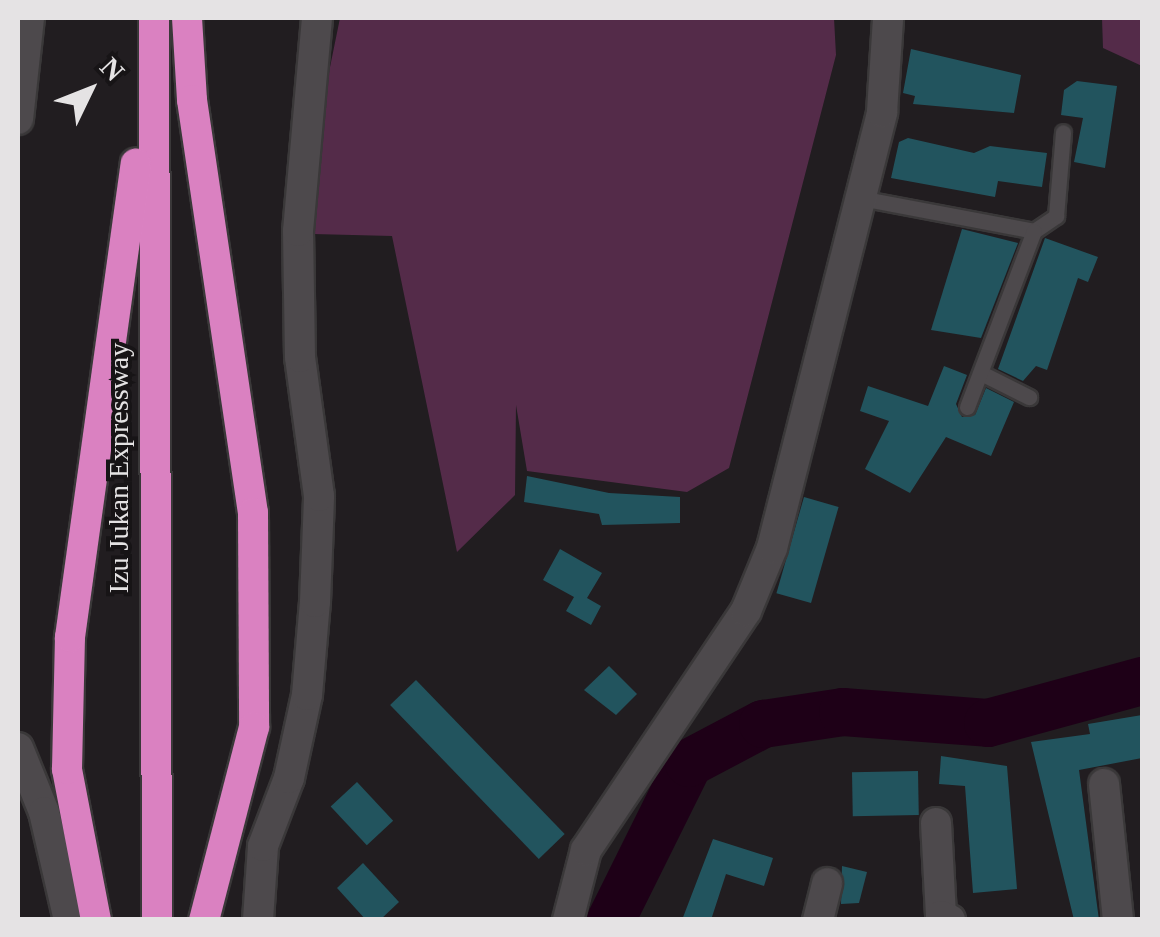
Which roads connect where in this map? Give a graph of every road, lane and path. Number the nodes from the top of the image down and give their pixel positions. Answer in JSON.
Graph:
{"nodes":[{"id":1,"x":29,"y":18,"type":"edge"},
{"id":2,"x":134,"y":18,"type":"edge"},
{"id":3,"x":154,"y":18,"type":"edge"},
{"id":4,"x":187,"y":18,"type":"edge"},
{"id":5,"x":318,"y":18,"type":"edge"},
{"id":6,"x":888,"y":18,"type":"edge"},
{"id":7,"x":18,"y":119,"type":"edge"},
{"id":8,"x":1063,"y":132,"type":"dead end"},
{"id":9,"x":136,"y":164,"type":"junction"},
{"id":10,"x":860,"y":198,"type":"junction"},
{"id":11,"x":1034,"y":231,"type":"junction"},
{"id":12,"x":980,"y":373,"type":"junction"},
{"id":13,"x":1030,"y":396,"type":"dead end"},
{"id":14,"x":968,"y":407,"type":"dead end"},
{"id":15,"x":18,"y":748,"type":"edge"},
{"id":16,"x":1104,"y":784,"type":"dead end"},
{"id":17,"x":31,"y":817,"type":"edge"},
{"id":18,"x":936,"y":822,"type":"dead end"},
{"id":19,"x":146,"y":856,"type":"junction"},
{"id":20,"x":828,"y":884,"type":"dead end"},
{"id":21,"x":69,"y":920,"type":"edge"},
{"id":22,"x":96,"y":920,"type":"edge"},
{"id":23,"x":142,"y":920,"type":"edge"},
{"id":24,"x":157,"y":920,"type":"edge"},
{"id":25,"x":204,"y":920,"type":"edge"},
{"id":26,"x":258,"y":920,"type":"edge"},
{"id":27,"x":568,"y":920,"type":"edge"},
{"id":28,"x":818,"y":920,"type":"edge"},
{"id":29,"x":950,"y":920,"type":"edge"},
{"id":30,"x":1118,"y":920,"type":"edge"}],
"edges":[{"from":1,"to":7,"type":"street"},
{"from":2,"to":9,"type":"highway","name":"Izu Jukan Expressway"},
{"from":3,"to":19,"type":"highway","name":"Izu Jukan Expressway"},
{"from":4,"to":25,"type":"highway"},
{"from":5,"to":26,"type":"street"},
{"from":6,"to":10,"type":"street"},
{"from":8,"to":11,"type":"lane"},
{"from":9,"to":19,"type":"highway","name":"Izu Jukan Expressway"},
{"from":9,"to":22,"type":"highway"},
{"from":10,"to":11,"type":"lane"},
{"from":10,"to":27,"type":"street"},
{"from":11,"to":12,"type":"lane"},
{"from":12,"to":13,"type":"lane"},
{"from":12,"to":14,"type":"lane"},
{"from":15,"to":17,"type":"street"},
{"from":16,"to":30,"type":"street"},
{"from":17,"to":21,"type":"street"},
{"from":18,"to":29,"type":"street"},
{"from":19,"to":23,"type":"highway","name":"Izu Jukan Expressway"},
{"from":19,"to":24,"type":"highway","name":"Izu Jukan Expressway"},
{"from":20,"to":28,"type":"street"}]}
